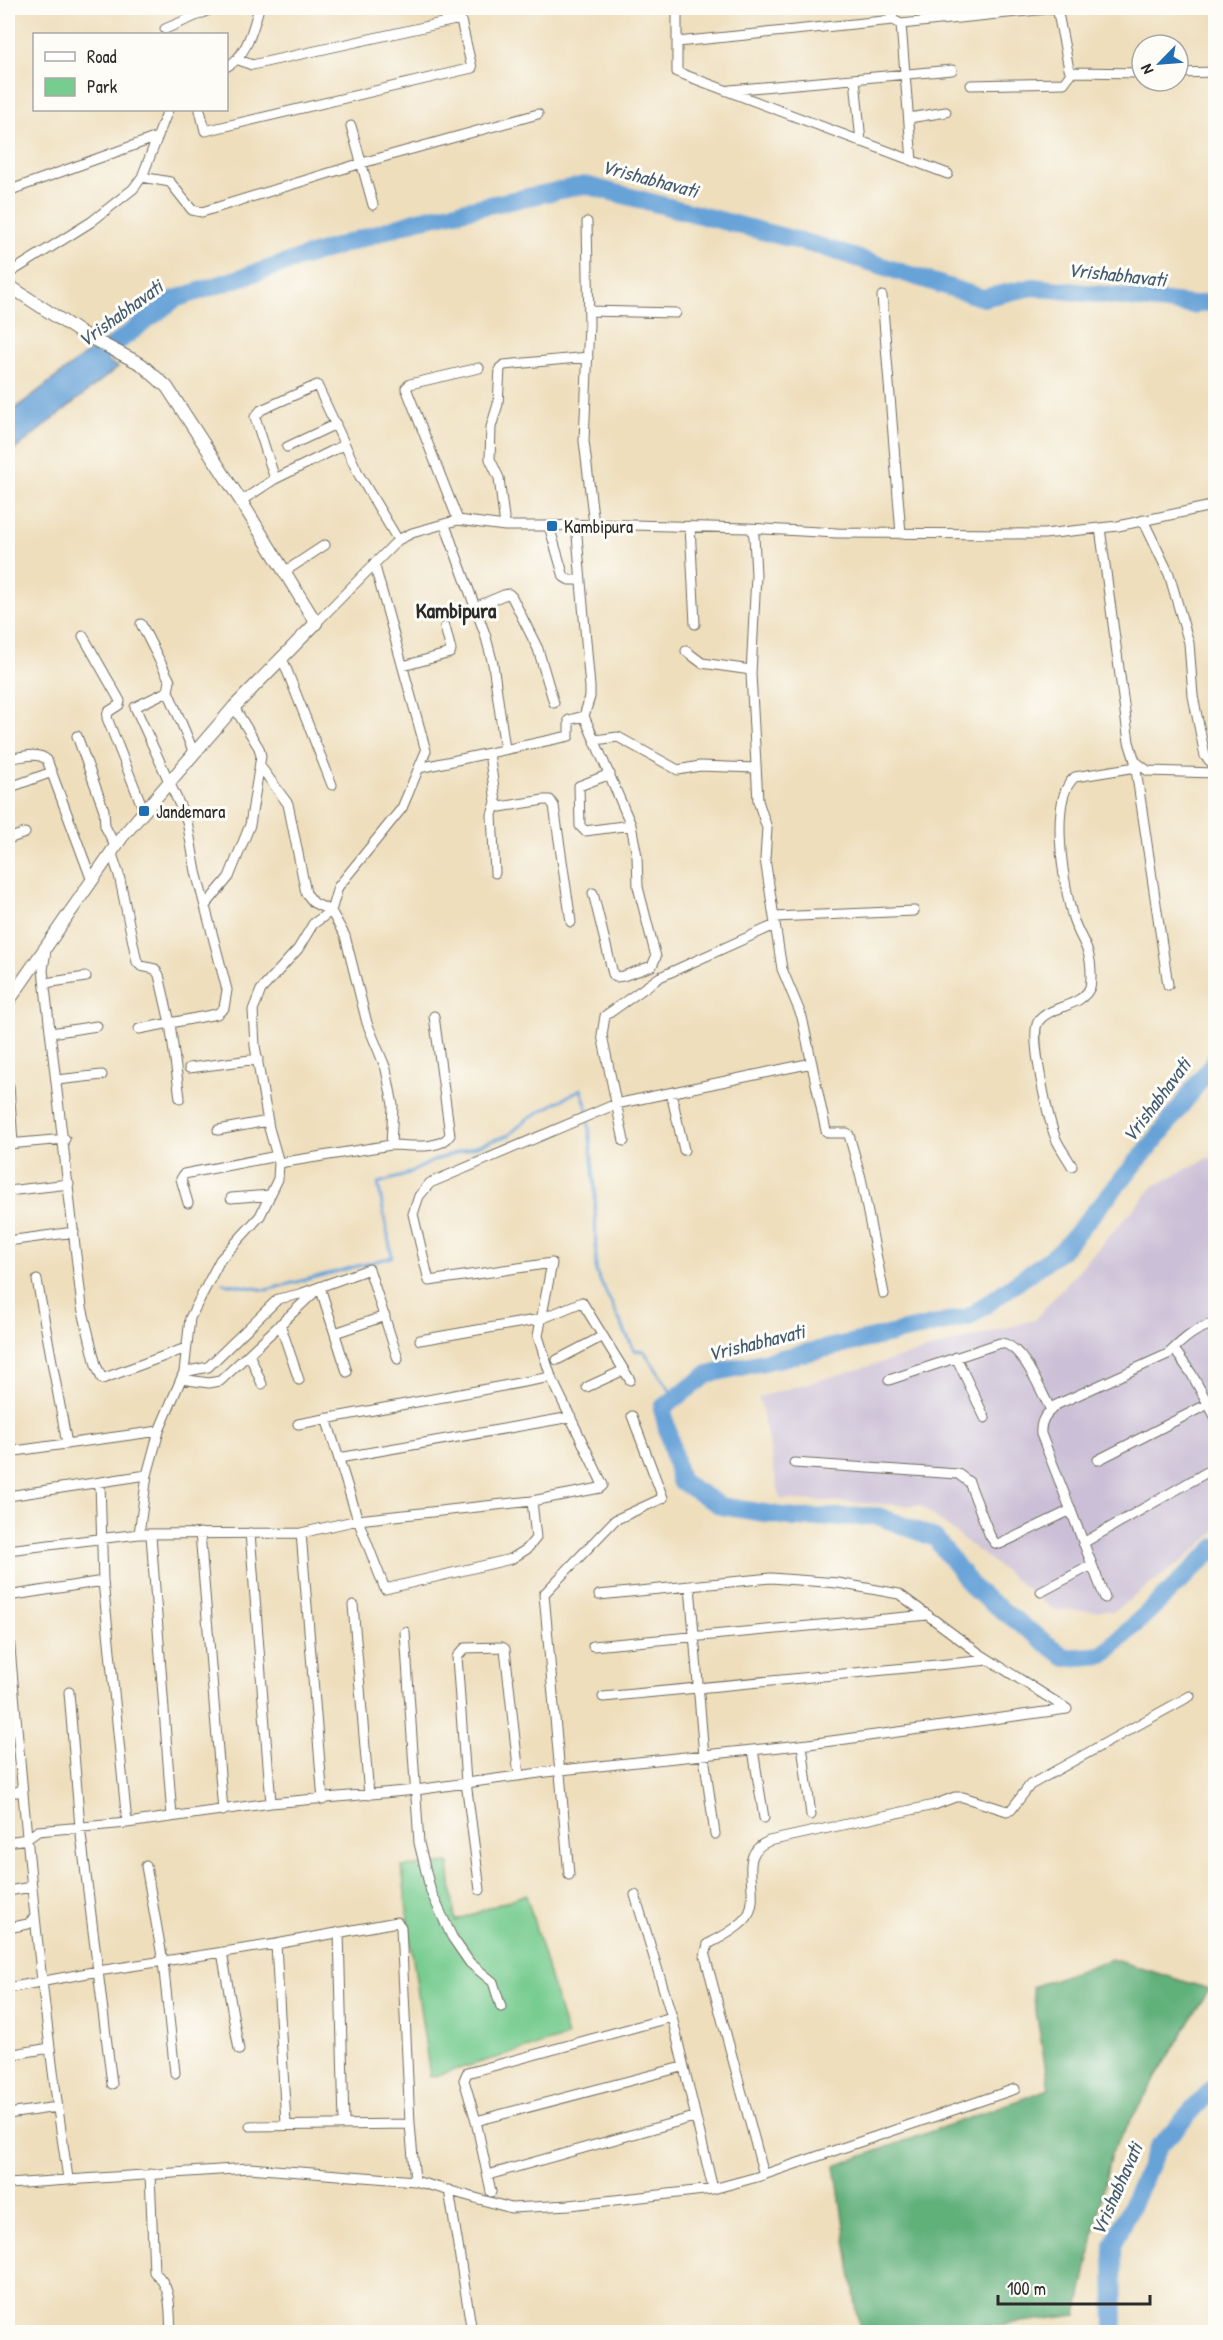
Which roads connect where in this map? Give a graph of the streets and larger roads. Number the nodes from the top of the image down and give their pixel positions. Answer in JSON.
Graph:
{"nodes":[{"id":1,"x":214,"y":8,"type":"edge"},
{"id":2,"x":258,"y":8,"type":"edge"},
{"id":3,"x":269,"y":8,"type":"edge"},
{"id":4,"x":458,"y":8,"type":"edge"},
{"id":5,"x":677,"y":8,"type":"edge"},
{"id":6,"x":891,"y":8,"type":"edge"},
{"id":7,"x":1057,"y":8,"type":"edge"},
{"id":8,"x":460,"y":19,"type":"junction"},
{"id":9,"x":897,"y":22,"type":"junction"},
{"id":10,"x":165,"y":29,"type":"dead end"},
{"id":11,"x":677,"y":42,"type":"junction"},
{"id":12,"x":238,"y":60,"type":"junction"},
{"id":13,"x":228,"y":66,"type":"edge"},
{"id":14,"x":952,"y":70,"type":"dead end"},
{"id":15,"x":1072,"y":72,"type":"junction"},
{"id":16,"x":1215,"y":72,"type":"edge"},
{"id":17,"x":1130,"y":73,"type":"edge"},
{"id":18,"x":1190,"y":73,"type":"edge"},
{"id":19,"x":905,"y":74,"type":"junction"},
{"id":20,"x":855,"y":79,"type":"junction"},
{"id":21,"x":971,"y":85,"type":"dead end"},
{"id":22,"x":726,"y":91,"type":"junction"},
{"id":23,"x":168,"y":111,"type":"edge"},
{"id":24,"x":200,"y":111,"type":"edge"},
{"id":25,"x":946,"y":112,"type":"dead end"},
{"id":26,"x":538,"y":114,"type":"dead end"},
{"id":27,"x":909,"y":118,"type":"junction"},
{"id":28,"x":351,"y":126,"type":"dead end"},
{"id":29,"x":157,"y":137,"type":"junction"},
{"id":30,"x":861,"y":142,"type":"junction"},
{"id":31,"x":912,"y":161,"type":"junction"},
{"id":32,"x":362,"y":163,"type":"junction"},
{"id":33,"x":948,"y":174,"type":"dead end"},
{"id":34,"x":142,"y":177,"type":"junction"},
{"id":35,"x":8,"y":191,"type":"edge"},
{"id":36,"x":373,"y":206,"type":"dead end"},
{"id":37,"x":587,"y":222,"type":"dead end"},
{"id":38,"x":8,"y":274,"type":"edge"},
{"id":39,"x":8,"y":285,"type":"edge"},
{"id":40,"x":882,"y":296,"type":"dead end"},
{"id":41,"x":589,"y":311,"type":"junction"},
{"id":42,"x":676,"y":313,"type":"dead end"},
{"id":43,"x":588,"y":357,"type":"junction"},
{"id":44,"x":478,"y":368,"type":"dead end"},
{"id":45,"x":336,"y":424,"type":"junction"},
{"id":46,"x":344,"y":445,"type":"junction"},
{"id":47,"x":287,"y":447,"type":"dead end"},
{"id":48,"x":275,"y":479,"type":"junction"},
{"id":49,"x":241,"y":501,"type":"junction"},
{"id":50,"x":1215,"y":505,"type":"edge"},
{"id":51,"x":458,"y":520,"type":"junction"},
{"id":52,"x":1143,"y":520,"type":"junction"},
{"id":53,"x":576,"y":524,"type":"junction"},
{"id":54,"x":594,"y":524,"type":"junction"},
{"id":55,"x":445,"y":525,"type":"junction"},
{"id":56,"x":505,"y":526,"type":"junction"},
{"id":57,"x":549,"y":526,"type":"junction"},
{"id":58,"x":690,"y":526,"type":"junction"},
{"id":59,"x":1100,"y":528,"type":"junction"},
{"id":60,"x":752,"y":530,"type":"junction"},
{"id":61,"x":901,"y":534,"type":"junction"},
{"id":62,"x":398,"y":540,"type":"junction"},
{"id":63,"x":325,"y":545,"type":"dead end"},
{"id":64,"x":374,"y":563,"type":"junction"},
{"id":65,"x":284,"y":572,"type":"junction"},
{"id":66,"x":581,"y":580,"type":"junction"},
{"id":67,"x":475,"y":607,"type":"junction"},
{"id":68,"x":316,"y":623,"type":"junction"},
{"id":69,"x":141,"y":624,"type":"dead end"},
{"id":70,"x":695,"y":624,"type":"dead end"},
{"id":71,"x":445,"y":627,"type":"dead end"},
{"id":72,"x":83,"y":636,"type":"dead end"},
{"id":73,"x":686,"y":651,"type":"dead end"},
{"id":74,"x":282,"y":658,"type":"junction"},
{"id":75,"x":403,"y":666,"type":"junction"},
{"id":76,"x":751,"y":670,"type":"junction"},
{"id":77,"x":168,"y":691,"type":"junction"},
{"id":78,"x":554,"y":703,"type":"dead end"},
{"id":79,"x":234,"y":707,"type":"junction"},
{"id":80,"x":584,"y":716,"type":"junction"},
{"id":81,"x":77,"y":736,"type":"dead end"},
{"id":82,"x":596,"y":740,"type":"junction"},
{"id":83,"x":505,"y":749,"type":"junction"},
{"id":84,"x":194,"y":753,"type":"junction"},
{"id":85,"x":489,"y":753,"type":"junction"},
{"id":86,"x":8,"y":759,"type":"edge"},
{"id":87,"x":1135,"y":764,"type":"junction"},
{"id":88,"x":260,"y":766,"type":"junction"},
{"id":89,"x":1215,"y":767,"type":"edge"},
{"id":90,"x":419,"y":768,"type":"junction"},
{"id":91,"x":755,"y":768,"type":"junction"},
{"id":92,"x":52,"y":772,"type":"junction"},
{"id":93,"x":1215,"y":773,"type":"edge"},
{"id":94,"x":610,"y":774,"type":"junction"},
{"id":95,"x":169,"y":782,"type":"junction"},
{"id":96,"x":332,"y":785,"type":"dead end"},
{"id":97,"x":8,"y":788,"type":"edge"},
{"id":98,"x":496,"y":802,"type":"junction"},
{"id":99,"x":144,"y":811,"type":"junction"},
{"id":100,"x":632,"y":825,"type":"junction"},
{"id":101,"x":25,"y":833,"type":"dead end"},
{"id":102,"x":8,"y":839,"type":"edge"},
{"id":103,"x":113,"y":849,"type":"junction"},
{"id":104,"x":495,"y":873,"type":"dead end"},
{"id":105,"x":92,"y":880,"type":"junction"},
{"id":106,"x":593,"y":893,"type":"dead end"},
{"id":107,"x":205,"y":906,"type":"junction"},
{"id":108,"x":331,"y":910,"type":"junction"},
{"id":109,"x":914,"y":910,"type":"dead end"},
{"id":110,"x":775,"y":921,"type":"junction"},
{"id":111,"x":571,"y":922,"type":"dead end"},
{"id":112,"x":46,"y":947,"type":"junction"},
{"id":113,"x":86,"y":977,"type":"dead end"},
{"id":114,"x":45,"y":983,"type":"junction"},
{"id":115,"x":1168,"y":985,"type":"dead end"},
{"id":116,"x":8,"y":1002,"type":"edge"},
{"id":117,"x":434,"y":1016,"type":"dead end"},
{"id":118,"x":170,"y":1023,"type":"junction"},
{"id":119,"x":97,"y":1026,"type":"dead end"},
{"id":120,"x":139,"y":1029,"type":"dead end"},
{"id":121,"x":51,"y":1033,"type":"junction"},
{"id":122,"x":258,"y":1059,"type":"junction"},
{"id":123,"x":812,"y":1063,"type":"junction"},
{"id":124,"x":189,"y":1068,"type":"dead end"},
{"id":125,"x":102,"y":1075,"type":"dead end"},
{"id":126,"x":57,"y":1080,"type":"junction"},
{"id":127,"x":9,"y":1086,"type":"edge"},
{"id":128,"x":671,"y":1093,"type":"junction"},
{"id":129,"x":180,"y":1098,"type":"dead end"},
{"id":130,"x":616,"y":1104,"type":"junction"},
{"id":131,"x":268,"y":1121,"type":"junction"},
{"id":132,"x":218,"y":1130,"type":"dead end"},
{"id":133,"x":65,"y":1139,"type":"junction"},
{"id":134,"x":624,"y":1141,"type":"dead end"},
{"id":135,"x":10,"y":1143,"type":"edge"},
{"id":136,"x":392,"y":1145,"type":"junction"},
{"id":137,"x":684,"y":1150,"type":"dead end"},
{"id":138,"x":278,"y":1160,"type":"junction"},
{"id":139,"x":1072,"y":1166,"type":"dead end"},
{"id":140,"x":69,"y":1184,"type":"junction"},
{"id":141,"x":8,"y":1191,"type":"edge"},
{"id":142,"x":270,"y":1195,"type":"junction"},
{"id":143,"x":231,"y":1198,"type":"dead end"},
{"id":144,"x":188,"y":1203,"type":"dead end"},
{"id":145,"x":74,"y":1233,"type":"junction"},
{"id":146,"x":8,"y":1241,"type":"edge"},
{"id":147,"x":37,"y":1280,"type":"dead end"},
{"id":148,"x":320,"y":1287,"type":"junction"},
{"id":149,"x":884,"y":1294,"type":"dead end"},
{"id":150,"x":385,"y":1316,"type":"junction"},
{"id":151,"x":541,"y":1319,"type":"junction"},
{"id":152,"x":1215,"y":1323,"type":"edge"},
{"id":153,"x":280,"y":1324,"type":"junction"},
{"id":154,"x":335,"y":1333,"type":"junction"},
{"id":155,"x":603,"y":1336,"type":"junction"},
{"id":156,"x":420,"y":1340,"type":"dead end"},
{"id":157,"x":186,"y":1348,"type":"junction"},
{"id":158,"x":1174,"y":1349,"type":"junction"},
{"id":159,"x":249,"y":1353,"type":"junction"},
{"id":160,"x":956,"y":1357,"type":"junction"},
{"id":161,"x":398,"y":1359,"type":"dead end"},
{"id":162,"x":557,"y":1360,"type":"dead end"},
{"id":163,"x":624,"y":1370,"type":"junction"},
{"id":164,"x":347,"y":1372,"type":"dead end"},
{"id":165,"x":182,"y":1376,"type":"junction"},
{"id":166,"x":551,"y":1377,"type":"junction"},
{"id":167,"x":299,"y":1380,"type":"dead end"},
{"id":168,"x":630,"y":1380,"type":"dead end"},
{"id":169,"x":889,"y":1380,"type":"dead end"},
{"id":170,"x":262,"y":1384,"type":"dead end"},
{"id":171,"x":587,"y":1388,"type":"dead end"},
{"id":172,"x":1208,"y":1404,"type":"junction"},
{"id":173,"x":1051,"y":1410,"type":"junction"},
{"id":174,"x":632,"y":1416,"type":"dead end"},
{"id":175,"x":571,"y":1417,"type":"junction"},
{"id":176,"x":326,"y":1418,"type":"junction"},
{"id":177,"x":985,"y":1418,"type":"dead end"},
{"id":178,"x":1215,"y":1418,"type":"edge"},
{"id":179,"x":298,"y":1424,"type":"dead end"},
{"id":180,"x":159,"y":1431,"type":"junction"},
{"id":181,"x":66,"y":1444,"type":"junction"},
{"id":182,"x":8,"y":1452,"type":"edge"},
{"id":183,"x":339,"y":1458,"type":"junction"},
{"id":184,"x":1098,"y":1460,"type":"dead end"},
{"id":185,"x":794,"y":1463,"type":"dead end"},
{"id":186,"x":1215,"y":1467,"type":"edge"},
{"id":187,"x":147,"y":1475,"type":"junction"},
{"id":188,"x":100,"y":1482,"type":"junction"},
{"id":189,"x":8,"y":1496,"type":"edge"},
{"id":190,"x":532,"y":1501,"type":"junction"},
{"id":191,"x":1071,"y":1510,"type":"junction"},
{"id":192,"x":358,"y":1520,"type":"junction"},
{"id":193,"x":200,"y":1533,"type":"junction"},
{"id":194,"x":250,"y":1533,"type":"junction"},
{"id":195,"x":301,"y":1533,"type":"junction"},
{"id":196,"x":139,"y":1534,"type":"junction"},
{"id":197,"x":151,"y":1535,"type":"junction"},
{"id":198,"x":101,"y":1540,"type":"junction"},
{"id":199,"x":1083,"y":1543,"type":"junction"},
{"id":200,"x":8,"y":1550,"type":"edge"},
{"id":201,"x":1092,"y":1565,"type":"junction"},
{"id":202,"x":103,"y":1581,"type":"junction"},
{"id":203,"x":690,"y":1586,"type":"junction"},
{"id":204,"x":1041,"y":1592,"type":"dead end"},
{"id":205,"x":599,"y":1595,"type":"dead end"},
{"id":206,"x":8,"y":1596,"type":"edge"},
{"id":207,"x":1106,"y":1598,"type":"dead end"},
{"id":208,"x":352,"y":1605,"type":"dead end"},
{"id":209,"x":928,"y":1615,"type":"junction"},
{"id":210,"x":8,"y":1625,"type":"edge"},
{"id":211,"x":405,"y":1632,"type":"dead end"},
{"id":212,"x":693,"y":1637,"type":"junction"},
{"id":213,"x":8,"y":1645,"type":"edge"},
{"id":214,"x":593,"y":1646,"type":"dead end"},
{"id":215,"x":989,"y":1660,"type":"junction"},
{"id":216,"x":699,"y":1688,"type":"junction"},
{"id":217,"x":10,"y":1691,"type":"edge"},
{"id":218,"x":69,"y":1692,"type":"dead end"},
{"id":219,"x":1190,"y":1696,"type":"dead end"},
{"id":220,"x":603,"y":1697,"type":"dead end"},
{"id":221,"x":18,"y":1745,"type":"junction"},
{"id":222,"x":802,"y":1745,"type":"junction"},
{"id":223,"x":8,"y":1747,"type":"edge"},
{"id":224,"x":753,"y":1750,"type":"junction"},
{"id":225,"x":704,"y":1756,"type":"junction"},
{"id":226,"x":561,"y":1770,"type":"junction"},
{"id":227,"x":519,"y":1776,"type":"junction"},
{"id":228,"x":466,"y":1783,"type":"junction"},
{"id":229,"x":416,"y":1790,"type":"junction"},
{"id":230,"x":22,"y":1791,"type":"junction"},
{"id":231,"x":8,"y":1793,"type":"edge"},
{"id":232,"x":369,"y":1795,"type":"junction"},
{"id":233,"x":323,"y":1800,"type":"junction"},
{"id":234,"x":272,"y":1803,"type":"junction"},
{"id":235,"x":223,"y":1812,"type":"junction"},
{"id":236,"x":811,"y":1815,"type":"dead end"},
{"id":237,"x":172,"y":1817,"type":"junction"},
{"id":238,"x":764,"y":1818,"type":"dead end"},
{"id":239,"x":126,"y":1823,"type":"junction"},
{"id":240,"x":80,"y":1827,"type":"junction"},
{"id":241,"x":715,"y":1834,"type":"dead end"},
{"id":242,"x":27,"y":1839,"type":"junction"},
{"id":243,"x":8,"y":1842,"type":"edge"},
{"id":244,"x":146,"y":1866,"type":"dead end"},
{"id":245,"x":569,"y":1875,"type":"dead end"},
{"id":246,"x":31,"y":1887,"type":"junction"},
{"id":247,"x":480,"y":1890,"type":"dead end"},
{"id":248,"x":8,"y":1891,"type":"edge"},
{"id":249,"x":635,"y":1895,"type":"dead end"},
{"id":250,"x":34,"y":1918,"type":"junction"},
{"id":251,"x":8,"y":1928,"type":"edge"},
{"id":252,"x":339,"y":1932,"type":"junction"},
{"id":253,"x":276,"y":1944,"type":"junction"},
{"id":254,"x":222,"y":1952,"type":"junction"},
{"id":255,"x":163,"y":1962,"type":"junction"},
{"id":256,"x":98,"y":1971,"type":"junction"},
{"id":257,"x":42,"y":1982,"type":"junction"},
{"id":258,"x":8,"y":1988,"type":"edge"},
{"id":259,"x":501,"y":2007,"type":"dead end"},
{"id":260,"x":672,"y":2017,"type":"junction"},
{"id":261,"x":50,"y":2048,"type":"junction"},
{"id":262,"x":239,"y":2050,"type":"dead end"},
{"id":263,"x":8,"y":2055,"type":"edge"},
{"id":264,"x":682,"y":2067,"type":"junction"},
{"id":265,"x":175,"y":2073,"type":"dead end"},
{"id":266,"x":112,"y":2084,"type":"dead end"},
{"id":267,"x":1015,"y":2089,"type":"dead end"},
{"id":268,"x":57,"y":2107,"type":"junction"},
{"id":269,"x":8,"y":2114,"type":"edge"},
{"id":270,"x":694,"y":2117,"type":"junction"},
{"id":271,"x":476,"y":2121,"type":"junction"},
{"id":272,"x":344,"y":2123,"type":"junction"},
{"id":273,"x":286,"y":2124,"type":"junction"},
{"id":274,"x":410,"y":2124,"type":"junction"},
{"id":275,"x":250,"y":2127,"type":"dead end"},
{"id":276,"x":150,"y":2174,"type":"junction"},
{"id":277,"x":488,"y":2175,"type":"junction"},
{"id":278,"x":764,"y":2175,"type":"junction"},
{"id":279,"x":68,"y":2178,"type":"junction"},
{"id":280,"x":416,"y":2181,"type":"junction"},
{"id":281,"x":8,"y":2184,"type":"edge"},
{"id":282,"x":713,"y":2189,"type":"junction"},
{"id":283,"x":449,"y":2190,"type":"junction"},
{"id":284,"x":491,"y":2192,"type":"dead end"},
{"id":285,"x":171,"y":2332,"type":"edge"},
{"id":286,"x":472,"y":2332,"type":"edge"}],
"edges":[{"from":1,"to":10,"type":"street"},
{"from":2,"to":3,"type":"street"},
{"from":2,"to":12,"type":"street"},
{"from":4,"to":8,"type":"street"},
{"from":5,"to":11,"type":"street"},
{"from":6,"to":9,"type":"street"},
{"from":7,"to":9,"type":"street"},
{"from":7,"to":15,"type":"street"},
{"from":8,"to":12,"type":"street"},
{"from":8,"to":24,"type":"street"},
{"from":9,"to":11,"type":"street"},
{"from":9,"to":19,"type":"street"},
{"from":11,"to":22,"type":"street"},
{"from":12,"to":13,"type":"street"},
{"from":14,"to":19,"type":"street"},
{"from":15,"to":17,"type":"street"},
{"from":15,"to":21,"type":"street"},
{"from":16,"to":18,"type":"street"},
{"from":19,"to":20,"type":"street"},
{"from":19,"to":27,"type":"street"},
{"from":20,"to":22,"type":"street"},
{"from":20,"to":30,"type":"street"},
{"from":22,"to":30,"type":"street"},
{"from":23,"to":29,"type":"street"},
{"from":25,"to":27,"type":"street"},
{"from":26,"to":32,"type":"street"},
{"from":27,"to":31,"type":"street"},
{"from":28,"to":32,"type":"street"},
{"from":29,"to":34,"type":"street"},
{"from":29,"to":35,"type":"street"},
{"from":30,"to":31,"type":"street"},
{"from":31,"to":33,"type":"street"},
{"from":32,"to":34,"type":"street"},
{"from":32,"to":36,"type":"street"},
{"from":34,"to":38,"type":"street"},
{"from":37,"to":41,"type":"street"},
{"from":39,"to":49,"type":"street"},
{"from":40,"to":61,"type":"street"},
{"from":41,"to":42,"type":"street"},
{"from":41,"to":43,"type":"street"},
{"from":43,"to":54,"type":"street"},
{"from":43,"to":56,"type":"street"},
{"from":44,"to":51,"type":"street"},
{"from":45,"to":46,"type":"street"},
{"from":45,"to":47,"type":"street"},
{"from":45,"to":48,"type":"street"},
{"from":46,"to":48,"type":"street"},
{"from":46,"to":62,"type":"street"},
{"from":48,"to":49,"type":"street"},
{"from":49,"to":65,"type":"street"},
{"from":50,"to":52,"type":"street"},
{"from":51,"to":55,"type":"street"},
{"from":51,"to":56,"type":"street"},
{"from":52,"to":59,"type":"street"},
{"from":52,"to":89,"type":"street"},
{"from":53,"to":54,"type":"street"},
{"from":53,"to":57,"type":"street"},
{"from":53,"to":66,"type":"street"},
{"from":54,"to":58,"type":"street"},
{"from":55,"to":62,"type":"street"},
{"from":55,"to":67,"type":"street"},
{"from":56,"to":57,"type":"street"},
{"from":57,"to":66,"type":"street"},
{"from":58,"to":60,"type":"street"},
{"from":58,"to":70,"type":"street"},
{"from":59,"to":61,"type":"street"},
{"from":59,"to":87,"type":"street"},
{"from":60,"to":61,"type":"street"},
{"from":60,"to":76,"type":"street"},
{"from":62,"to":64,"type":"street"},
{"from":63,"to":65,"type":"street"},
{"from":64,"to":68,"type":"street"},
{"from":64,"to":75,"type":"street"},
{"from":65,"to":68,"type":"street"},
{"from":66,"to":80,"type":"street"},
{"from":67,"to":78,"type":"street"},
{"from":67,"to":83,"type":"street"},
{"from":68,"to":74,"type":"street"},
{"from":69,"to":77,"type":"street"},
{"from":71,"to":75,"type":"street"},
{"from":72,"to":99,"type":"street"},
{"from":73,"to":76,"type":"street"},
{"from":74,"to":79,"type":"street"},
{"from":74,"to":96,"type":"street"},
{"from":75,"to":90,"type":"street"},
{"from":76,"to":91,"type":"street"},
{"from":77,"to":84,"type":"street"},
{"from":77,"to":95,"type":"street"},
{"from":79,"to":84,"type":"street"},
{"from":79,"to":88,"type":"street"},
{"from":80,"to":82,"type":"street"},
{"from":80,"to":83,"type":"street"},
{"from":81,"to":103,"type":"street"},
{"from":82,"to":91,"type":"street"},
{"from":82,"to":94,"type":"street"},
{"from":83,"to":85,"type":"street"},
{"from":84,"to":95,"type":"street"},
{"from":85,"to":90,"type":"street"},
{"from":85,"to":98,"type":"street"},
{"from":86,"to":92,"type":"street"},
{"from":87,"to":93,"type":"street"},
{"from":87,"to":115,"type":"street"},
{"from":87,"to":139,"type":"street"},
{"from":88,"to":107,"type":"street"},
{"from":88,"to":108,"type":"street"},
{"from":90,"to":108,"type":"street"},
{"from":91,"to":110,"type":"street"},
{"from":92,"to":97,"type":"street"},
{"from":92,"to":105,"type":"street"},
{"from":94,"to":100,"type":"street"},
{"from":94,"to":100,"type":"street"},
{"from":95,"to":99,"type":"street"},
{"from":95,"to":107,"type":"street"},
{"from":98,"to":104,"type":"street"},
{"from":98,"to":111,"type":"street"},
{"from":99,"to":103,"type":"street"},
{"from":100,"to":106,"type":"street"},
{"from":101,"to":102,"type":"street"},
{"from":103,"to":105,"type":"street"},
{"from":103,"to":118,"type":"street"},
{"from":105,"to":112,"type":"street"},
{"from":107,"to":118,"type":"street"},
{"from":108,"to":122,"type":"street"},
{"from":108,"to":136,"type":"street"},
{"from":109,"to":110,"type":"street"},
{"from":110,"to":123,"type":"street"},
{"from":110,"to":130,"type":"street"},
{"from":112,"to":114,"type":"street"},
{"from":112,"to":116,"type":"street"},
{"from":113,"to":114,"type":"street"},
{"from":114,"to":121,"type":"street"},
{"from":117,"to":136,"type":"street"},
{"from":118,"to":120,"type":"street"},
{"from":118,"to":129,"type":"street"},
{"from":119,"to":121,"type":"street"},
{"from":121,"to":126,"type":"street"},
{"from":122,"to":124,"type":"street"},
{"from":122,"to":131,"type":"street"},
{"from":123,"to":128,"type":"street"},
{"from":123,"to":149,"type":"street"},
{"from":125,"to":126,"type":"street"},
{"from":126,"to":133,"type":"street"},
{"from":127,"to":135,"type":"street"},
{"from":128,"to":130,"type":"street"},
{"from":128,"to":137,"type":"street"},
{"from":130,"to":134,"type":"street"},
{"from":130,"to":151,"type":"street"},
{"from":131,"to":132,"type":"street"},
{"from":131,"to":138,"type":"street"},
{"from":133,"to":135,"type":"street"},
{"from":133,"to":140,"type":"street"},
{"from":136,"to":138,"type":"street"},
{"from":138,"to":142,"type":"street"},
{"from":138,"to":144,"type":"street"},
{"from":140,"to":141,"type":"street"},
{"from":140,"to":145,"type":"street"},
{"from":142,"to":143,"type":"street"},
{"from":142,"to":157,"type":"street"},
{"from":145,"to":146,"type":"street"},
{"from":145,"to":157,"type":"street"},
{"from":147,"to":181,"type":"street"},
{"from":148,"to":150,"type":"street"},
{"from":148,"to":153,"type":"street"},
{"from":148,"to":154,"type":"street"},
{"from":148,"to":165,"type":"street"},
{"from":150,"to":154,"type":"street"},
{"from":150,"to":161,"type":"street"},
{"from":151,"to":155,"type":"street"},
{"from":151,"to":156,"type":"street"},
{"from":151,"to":166,"type":"street"},
{"from":152,"to":158,"type":"street"},
{"from":153,"to":159,"type":"street"},
{"from":153,"to":167,"type":"street"},
{"from":154,"to":164,"type":"street"},
{"from":155,"to":162,"type":"street"},
{"from":155,"to":163,"type":"street"},
{"from":157,"to":165,"type":"street"},
{"from":158,"to":172,"type":"street"},
{"from":158,"to":173,"type":"street"},
{"from":159,"to":165,"type":"street"},
{"from":159,"to":170,"type":"street"},
{"from":160,"to":169,"type":"street"},
{"from":160,"to":173,"type":"street"},
{"from":160,"to":177,"type":"street"},
{"from":163,"to":168,"type":"street"},
{"from":163,"to":171,"type":"street"},
{"from":165,"to":180,"type":"street"},
{"from":166,"to":175,"type":"street"},
{"from":166,"to":176,"type":"street"},
{"from":172,"to":178,"type":"street"},
{"from":172,"to":184,"type":"street"},
{"from":173,"to":191,"type":"street"},
{"from":174,"to":226,"type":"street"},
{"from":175,"to":183,"type":"street"},
{"from":175,"to":190,"type":"street"},
{"from":176,"to":179,"type":"street"},
{"from":176,"to":183,"type":"street"},
{"from":180,"to":181,"type":"street"},
{"from":180,"to":187,"type":"street"},
{"from":181,"to":182,"type":"street"},
{"from":183,"to":192,"type":"street"},
{"from":185,"to":191,"type":"street"},
{"from":186,"to":199,"type":"street"},
{"from":187,"to":188,"type":"street"},
{"from":187,"to":196,"type":"street"},
{"from":188,"to":189,"type":"street"},
{"from":188,"to":198,"type":"street"},
{"from":190,"to":192,"type":"street"},
{"from":190,"to":192,"type":"street"},
{"from":191,"to":199,"type":"street"},
{"from":192,"to":195,"type":"street"},
{"from":193,"to":194,"type":"street"},
{"from":193,"to":197,"type":"street"},
{"from":193,"to":235,"type":"street"},
{"from":194,"to":195,"type":"street"},
{"from":194,"to":234,"type":"street"},
{"from":195,"to":233,"type":"street"},
{"from":196,"to":197,"type":"street"},
{"from":196,"to":198,"type":"street"},
{"from":197,"to":237,"type":"street"},
{"from":198,"to":200,"type":"street"},
{"from":198,"to":202,"type":"street"},
{"from":199,"to":201,"type":"street"},
{"from":201,"to":204,"type":"street"},
{"from":201,"to":207,"type":"street"},
{"from":202,"to":206,"type":"street"},
{"from":202,"to":239,"type":"street"},
{"from":203,"to":205,"type":"street"},
{"from":203,"to":209,"type":"street"},
{"from":203,"to":212,"type":"street"},
{"from":208,"to":232,"type":"street"},
{"from":209,"to":212,"type":"street"},
{"from":209,"to":215,"type":"street"},
{"from":210,"to":213,"type":"street"},
{"from":211,"to":229,"type":"street"},
{"from":212,"to":214,"type":"street"},
{"from":212,"to":216,"type":"street"},
{"from":213,"to":217,"type":"street"},
{"from":215,"to":216,"type":"street"},
{"from":215,"to":222,"type":"street"},
{"from":216,"to":220,"type":"street"},
{"from":216,"to":225,"type":"street"},
{"from":217,"to":221,"type":"street"},
{"from":218,"to":240,"type":"street"},
{"from":219,"to":278,"type":"street"},
{"from":221,"to":223,"type":"street"},
{"from":221,"to":230,"type":"street"},
{"from":222,"to":224,"type":"street"},
{"from":222,"to":236,"type":"street"},
{"from":224,"to":225,"type":"street"},
{"from":224,"to":238,"type":"street"},
{"from":225,"to":226,"type":"street"},
{"from":225,"to":241,"type":"street"},
{"from":226,"to":227,"type":"street"},
{"from":226,"to":245,"type":"street"},
{"from":227,"to":228,"type":"street"},
{"from":227,"to":228,"type":"street"},
{"from":228,"to":229,"type":"street"},
{"from":228,"to":247,"type":"street"},
{"from":229,"to":232,"type":"street"},
{"from":229,"to":259,"type":"street"},
{"from":230,"to":231,"type":"street"},
{"from":230,"to":242,"type":"street"},
{"from":232,"to":233,"type":"street"},
{"from":233,"to":234,"type":"street"},
{"from":234,"to":235,"type":"street"},
{"from":235,"to":237,"type":"street"},
{"from":237,"to":239,"type":"street"},
{"from":239,"to":240,"type":"street"},
{"from":240,"to":242,"type":"street"},
{"from":240,"to":256,"type":"street"},
{"from":242,"to":243,"type":"street"},
{"from":242,"to":246,"type":"street"},
{"from":244,"to":255,"type":"street"},
{"from":246,"to":248,"type":"street"},
{"from":246,"to":250,"type":"street"},
{"from":249,"to":260,"type":"street"},
{"from":250,"to":251,"type":"street"},
{"from":250,"to":257,"type":"street"},
{"from":252,"to":253,"type":"street"},
{"from":252,"to":272,"type":"street"},
{"from":252,"to":274,"type":"street"},
{"from":253,"to":254,"type":"street"},
{"from":253,"to":273,"type":"street"},
{"from":254,"to":255,"type":"street"},
{"from":254,"to":262,"type":"street"},
{"from":255,"to":256,"type":"street"},
{"from":255,"to":265,"type":"street"},
{"from":256,"to":257,"type":"street"},
{"from":256,"to":266,"type":"street"},
{"from":257,"to":258,"type":"street"},
{"from":257,"to":261,"type":"street"},
{"from":260,"to":264,"type":"street"},
{"from":260,"to":271,"type":"street"},
{"from":261,"to":263,"type":"street"},
{"from":261,"to":268,"type":"street"},
{"from":264,"to":270,"type":"street"},
{"from":264,"to":271,"type":"street"},
{"from":267,"to":278,"type":"street"},
{"from":268,"to":269,"type":"street"},
{"from":268,"to":279,"type":"street"},
{"from":270,"to":277,"type":"street"},
{"from":270,"to":282,"type":"street"},
{"from":271,"to":277,"type":"street"},
{"from":272,"to":273,"type":"street"},
{"from":272,"to":274,"type":"street"},
{"from":273,"to":275,"type":"street"},
{"from":274,"to":280,"type":"street"},
{"from":276,"to":279,"type":"street"},
{"from":276,"to":280,"type":"street"},
{"from":276,"to":285,"type":"street"},
{"from":277,"to":284,"type":"street"},
{"from":278,"to":282,"type":"street"},
{"from":279,"to":281,"type":"street"},
{"from":280,"to":283,"type":"street"},
{"from":282,"to":283,"type":"street"},
{"from":283,"to":286,"type":"street"}]}
